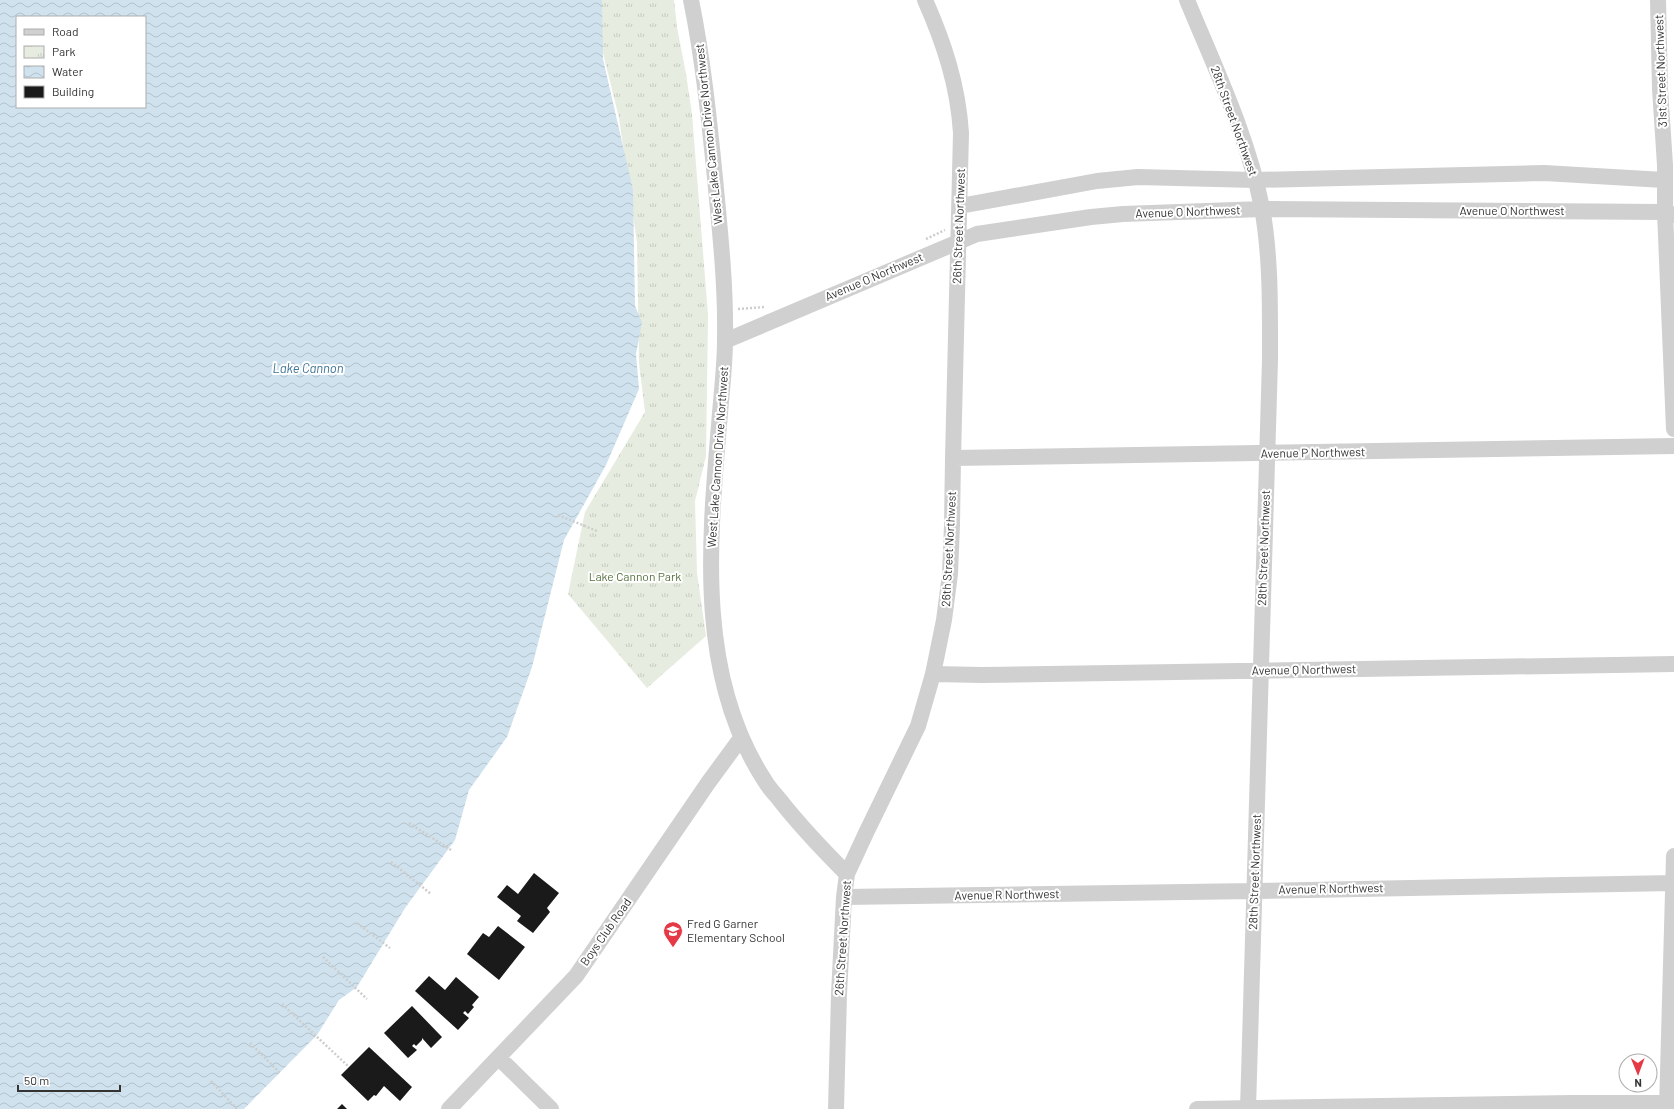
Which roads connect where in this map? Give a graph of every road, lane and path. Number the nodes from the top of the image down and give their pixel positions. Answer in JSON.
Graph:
{"nodes":[{"id":1,"x":691,"y":0,"type":"edge"},
{"id":2,"x":925,"y":0,"type":"edge"},
{"id":3,"x":1187,"y":0,"type":"edge"},
{"id":4,"x":1658,"y":0,"type":"edge"},
{"id":5,"x":1255,"y":180,"type":"junction"},
{"id":6,"x":1664,"y":180,"type":"junction"},
{"id":7,"x":960,"y":206,"type":"junction"},
{"id":8,"x":1262,"y":209,"type":"junction"},
{"id":9,"x":1670,"y":213,"type":"edge"},
{"id":10,"x":959,"y":241,"type":"junction"},
{"id":11,"x":725,"y":341,"type":"junction"},
{"id":12,"x":1674,"y":429,"type":"edge"},
{"id":13,"x":1674,"y":446,"type":"edge"},
{"id":14,"x":1267,"y":454,"type":"junction"},
{"id":15,"x":952,"y":458,"type":"junction"},
{"id":16,"x":558,"y":515,"type":"dead end"},
{"id":17,"x":596,"y":531,"type":"dead end"},
{"id":18,"x":1674,"y":664,"type":"edge"},
{"id":19,"x":1261,"y":671,"type":"junction"},
{"id":20,"x":933,"y":674,"type":"junction"},
{"id":21,"x":741,"y":738,"type":"junction"},
{"id":22,"x":409,"y":823,"type":"dead end"},
{"id":23,"x":451,"y":850,"type":"dead end"},
{"id":24,"x":1674,"y":856,"type":"edge"},
{"id":25,"x":391,"y":862,"type":"dead end"},
{"id":26,"x":847,"y":874,"type":"junction"},
{"id":27,"x":1673,"y":882,"type":"edge"},
{"id":28,"x":1254,"y":891,"type":"junction"},
{"id":29,"x":431,"y":894,"type":"dead end"},
{"id":30,"x":844,"y":897,"type":"junction"},
{"id":31,"x":357,"y":922,"type":"dead end"},
{"id":32,"x":390,"y":948,"type":"dead end"},
{"id":33,"x":323,"y":957,"type":"dead end"},
{"id":34,"x":366,"y":999,"type":"dead end"},
{"id":35,"x":282,"y":1004,"type":"dead end"},
{"id":36,"x":250,"y":1043,"type":"dead end"},
{"id":37,"x":499,"y":1058,"type":"junction"},
{"id":38,"x":349,"y":1067,"type":"dead end"},
{"id":39,"x":280,"y":1073,"type":"dead end"},
{"id":40,"x":211,"y":1081,"type":"dead end"},
{"id":41,"x":1669,"y":1105,"type":"edge"},
{"id":42,"x":237,"y":1109,"type":"edge"},
{"id":43,"x":449,"y":1109,"type":"edge"},
{"id":44,"x":550,"y":1109,"type":"edge"},
{"id":45,"x":836,"y":1109,"type":"edge"},
{"id":46,"x":1198,"y":1109,"type":"edge"},
{"id":47,"x":1248,"y":1109,"type":"edge"}],
"edges":[{"from":1,"to":11,"type":"street","name":"West Lake Cannon Drive Northwest"},
{"from":2,"to":7,"type":"street","name":"26th Street Northwest"},
{"from":3,"to":5,"type":"street","name":"28th Street Northwest"},
{"from":4,"to":6,"type":"street","name":"31st Street Northwest"},
{"from":5,"to":6,"type":"street"},
{"from":5,"to":7,"type":"street"},
{"from":5,"to":8,"type":"street","name":"28th Street Northwest"},
{"from":6,"to":9,"type":"street","name":"31st Street Northwest"},
{"from":7,"to":10,"type":"street","name":"26th Street Northwest"},
{"from":8,"to":9,"type":"street","name":"Avenue O Northwest"},
{"from":8,"to":10,"type":"street","name":"Avenue O Northwest"},
{"from":8,"to":14,"type":"street","name":"28th Street Northwest"},
{"from":9,"to":12,"type":"street","name":"31st Street Northwest"},
{"from":10,"to":11,"type":"street","name":"Avenue O Northwest"},
{"from":10,"to":15,"type":"street","name":"26th Street Northwest"},
{"from":11,"to":21,"type":"street","name":"West Lake Cannon Drive Northwest"},
{"from":13,"to":14,"type":"street","name":"Avenue P Northwest"},
{"from":14,"to":15,"type":"street","name":"Avenue P Northwest"},
{"from":14,"to":19,"type":"street","name":"28th Street Northwest"},
{"from":15,"to":20,"type":"street","name":"26th Street Northwest"},
{"from":16,"to":17,"type":"path"},
{"from":18,"to":19,"type":"street","name":"Avenue Q Northwest"},
{"from":19,"to":20,"type":"street","name":"Avenue Q Northwest"},
{"from":19,"to":28,"type":"street","name":"28th Street Northwest"},
{"from":20,"to":26,"type":"street","name":"26th Street Northwest"},
{"from":21,"to":26,"type":"street","name":"West Lake Cannon Drive Northwest"},
{"from":21,"to":37,"type":"street","name":"Boys Club Road"},
{"from":22,"to":23,"type":"path"},
{"from":24,"to":27,"type":"street"},
{"from":25,"to":29,"type":"path"},
{"from":26,"to":30,"type":"street","name":"26th Street Northwest"},
{"from":27,"to":28,"type":"street","name":"Avenue R Northwest"},
{"from":27,"to":41,"type":"street"},
{"from":28,"to":30,"type":"street","name":"Avenue R Northwest"},
{"from":28,"to":47,"type":"street","name":"28th Street Northwest"},
{"from":30,"to":45,"type":"street","name":"26th Street Northwest"},
{"from":31,"to":32,"type":"path"},
{"from":33,"to":34,"type":"path"},
{"from":35,"to":38,"type":"path"},
{"from":36,"to":39,"type":"path"},
{"from":37,"to":43,"type":"street","name":"Boys Club Road"},
{"from":37,"to":44,"type":"street"},
{"from":40,"to":42,"type":"path"},
{"from":41,"to":47,"type":"street"},
{"from":46,"to":47,"type":"street"}]}
